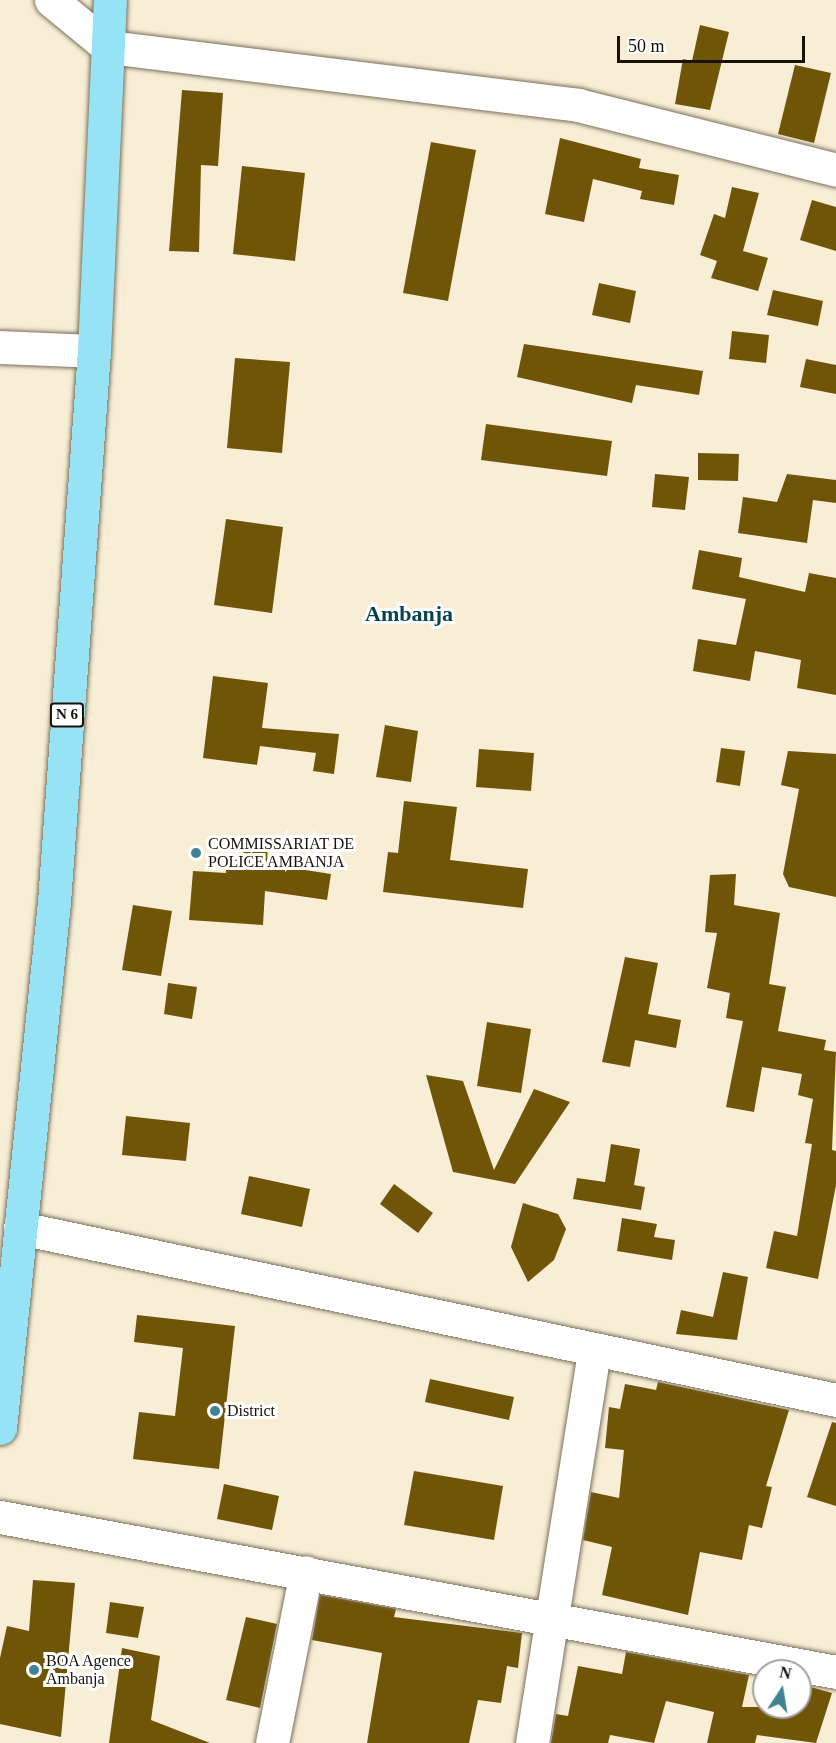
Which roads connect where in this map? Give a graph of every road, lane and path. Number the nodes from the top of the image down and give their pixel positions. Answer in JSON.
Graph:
{"nodes":[{"id":1,"x":51,"y":0,"type":"edge"},
{"id":2,"x":110,"y":0,"type":"edge"},
{"id":3,"x":108,"y":47,"type":"junction"},
{"id":4,"x":836,"y":170,"type":"edge"},
{"id":5,"x":0,"y":347,"type":"edge"},
{"id":6,"x":94,"y":351,"type":"junction"},
{"id":7,"x":20,"y":1228,"type":"junction"},
{"id":8,"x":594,"y":1352,"type":"junction"},
{"id":9,"x":836,"y":1400,"type":"edge"},
{"id":10,"x":1,"y":1417,"type":"edge"},
{"id":11,"x":0,"y":1517,"type":"edge"},
{"id":12,"x":306,"y":1572,"type":"junction"},
{"id":13,"x":548,"y":1620,"type":"junction"},
{"id":14,"x":836,"y":1672,"type":"edge"},
{"id":15,"x":272,"y":1743,"type":"edge"},
{"id":16,"x":532,"y":1743,"type":"edge"}],
"edges":[{"from":1,"to":3,"type":"street"},
{"from":2,"to":3,"type":"main road","number":"N 6"},
{"from":3,"to":4,"type":"street"},
{"from":3,"to":6,"type":"main road","number":"N 6"},
{"from":5,"to":6,"type":"street"},
{"from":6,"to":7,"type":"main road","number":"N 6"},
{"from":7,"to":8,"type":"street"},
{"from":7,"to":10,"type":"main road","number":"N 6"},
{"from":8,"to":9,"type":"street"},
{"from":8,"to":13,"type":"street"},
{"from":11,"to":12,"type":"street"},
{"from":12,"to":13,"type":"street"},
{"from":12,"to":15,"type":"street"},
{"from":13,"to":14,"type":"street"},
{"from":13,"to":16,"type":"street"}]}
